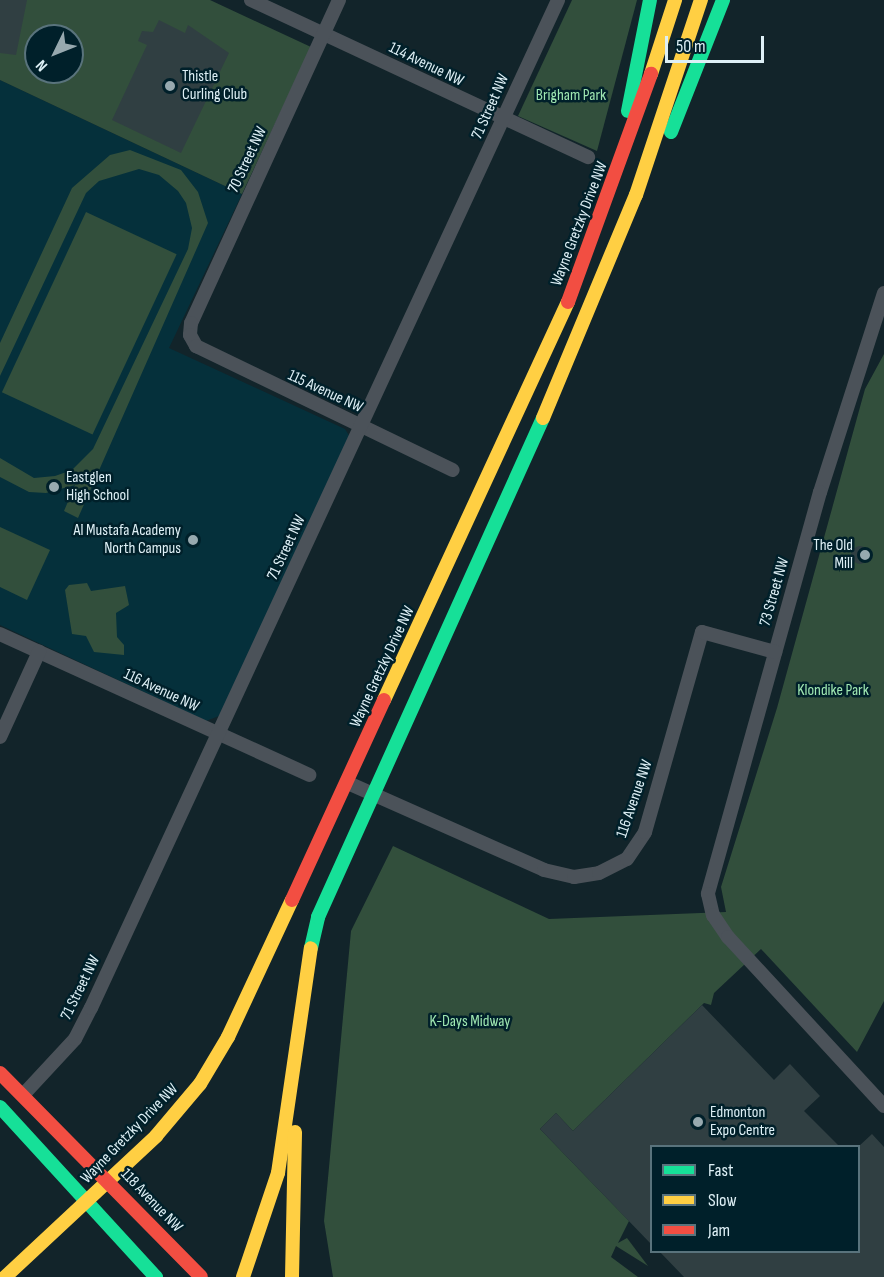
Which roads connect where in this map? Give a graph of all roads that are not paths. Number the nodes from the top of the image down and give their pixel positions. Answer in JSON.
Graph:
{"nodes":[{"id":1,"x":251,"y":0,"type":"edge"},
{"id":2,"x":339,"y":0,"type":"edge"},
{"id":3,"x":558,"y":0,"type":"edge"},
{"id":4,"x":650,"y":0,"type":"edge"},
{"id":5,"x":675,"y":0,"type":"edge"},
{"id":6,"x":701,"y":0,"type":"edge"},
{"id":7,"x":723,"y":0,"type":"edge"},
{"id":8,"x":324,"y":34,"type":"junction"},
{"id":9,"x":504,"y":120,"type":"junction"},
{"id":10,"x":588,"y":157,"type":"dead end"},
{"id":11,"x":616,"y":179,"type":"junction"},
{"id":12,"x":636,"y":195,"type":"junction"},
{"id":13,"x":884,"y":292,"type":"edge"},
{"id":14,"x":190,"y":335,"type":"joint"},
{"id":15,"x":362,"y":428,"type":"junction"},
{"id":16,"x":453,"y":470,"type":"dead end"},
{"id":17,"x":0,"y":634,"type":"edge"},
{"id":18,"x":39,"y":652,"type":"junction"},
{"id":19,"x":775,"y":652,"type":"junction"},
{"id":20,"x":218,"y":736,"type":"junction"},
{"id":21,"x":0,"y":737,"type":"edge"},
{"id":22,"x":309,"y":775,"type":"dead end"},
{"id":23,"x":348,"y":783,"type":"junction"},
{"id":24,"x":371,"y":793,"type":"junction"},
{"id":25,"x":295,"y":1057,"type":"junction"},
{"id":26,"x":0,"y":1073,"type":"edge"},
{"id":27,"x":22,"y":1095,"type":"junction"},
{"id":28,"x":884,"y":1106,"type":"edge"},
{"id":29,"x":0,"y":1107,"type":"edge"},
{"id":30,"x":109,"y":1181,"type":"junction"},
{"id":31,"x":86,"y":1202,"type":"junction"},
{"id":32,"x":5,"y":1277,"type":"edge"},
{"id":33,"x":156,"y":1277,"type":"edge"},
{"id":34,"x":201,"y":1277,"type":"edge"},
{"id":35,"x":243,"y":1277,"type":"edge"},
{"id":36,"x":292,"y":1277,"type":"edge"}],
"edges":[{"from":1,"to":8,"type":"street","name":"114 Avenue NW"},
{"from":2,"to":8,"type":"street","name":"70 Street NW"},
{"from":3,"to":9,"type":"street","name":"71 Street NW"},
{"from":4,"to":11,"type":"main road"},
{"from":5,"to":11,"type":"main road","name":"Wayne Gretzky Drive NW"},
{"from":6,"to":12,"type":"main road"},
{"from":7,"to":12,"type":"main road"},
{"from":8,"to":9,"type":"street","name":"114 Avenue NW"},
{"from":8,"to":14,"type":"street","name":"70 Street NW"},
{"from":9,"to":10,"type":"street","name":"114 Avenue NW"},
{"from":9,"to":15,"type":"street","name":"71 Street NW"},
{"from":11,"to":23,"type":"main road","name":"Wayne Gretzky Drive NW"},
{"from":12,"to":24,"type":"main road"},
{"from":13,"to":19,"type":"street","name":"73 Street NW"},
{"from":14,"to":15,"type":"street","name":"115 Avenue NW"},
{"from":15,"to":16,"type":"street","name":"115 Avenue NW"},
{"from":15,"to":20,"type":"street","name":"71 Street NW"},
{"from":17,"to":18,"type":"street","name":"116 Avenue NW"},
{"from":18,"to":20,"type":"street","name":"116 Avenue NW"},
{"from":18,"to":21,"type":"street"},
{"from":19,"to":24,"type":"street","name":"116 Avenue NW"},
{"from":19,"to":28,"type":"street","name":"73 Street NW"},
{"from":20,"to":22,"type":"street","name":"116 Avenue NW"},
{"from":20,"to":27,"type":"street","name":"71 Street NW"},
{"from":23,"to":24,"type":"street","name":"116 Avenue NW"},
{"from":23,"to":30,"type":"main road","name":"Wayne Gretzky Drive NW"},
{"from":24,"to":25,"type":"main road"},
{"from":25,"to":35,"type":"main road"},
{"from":25,"to":36,"type":"main road"},
{"from":26,"to":27,"type":"main road","name":"118 Avenue NW"},
{"from":27,"to":30,"type":"main road","name":"118 Avenue NW"},
{"from":29,"to":31,"type":"main road"},
{"from":30,"to":31,"type":"main road","name":"Wayne Gretzky Drive NW"},
{"from":30,"to":34,"type":"main road","name":"118 Avenue NW"},
{"from":31,"to":32,"type":"main road","name":"Wayne Gretzky Drive NW"},
{"from":31,"to":33,"type":"main road"}]}
